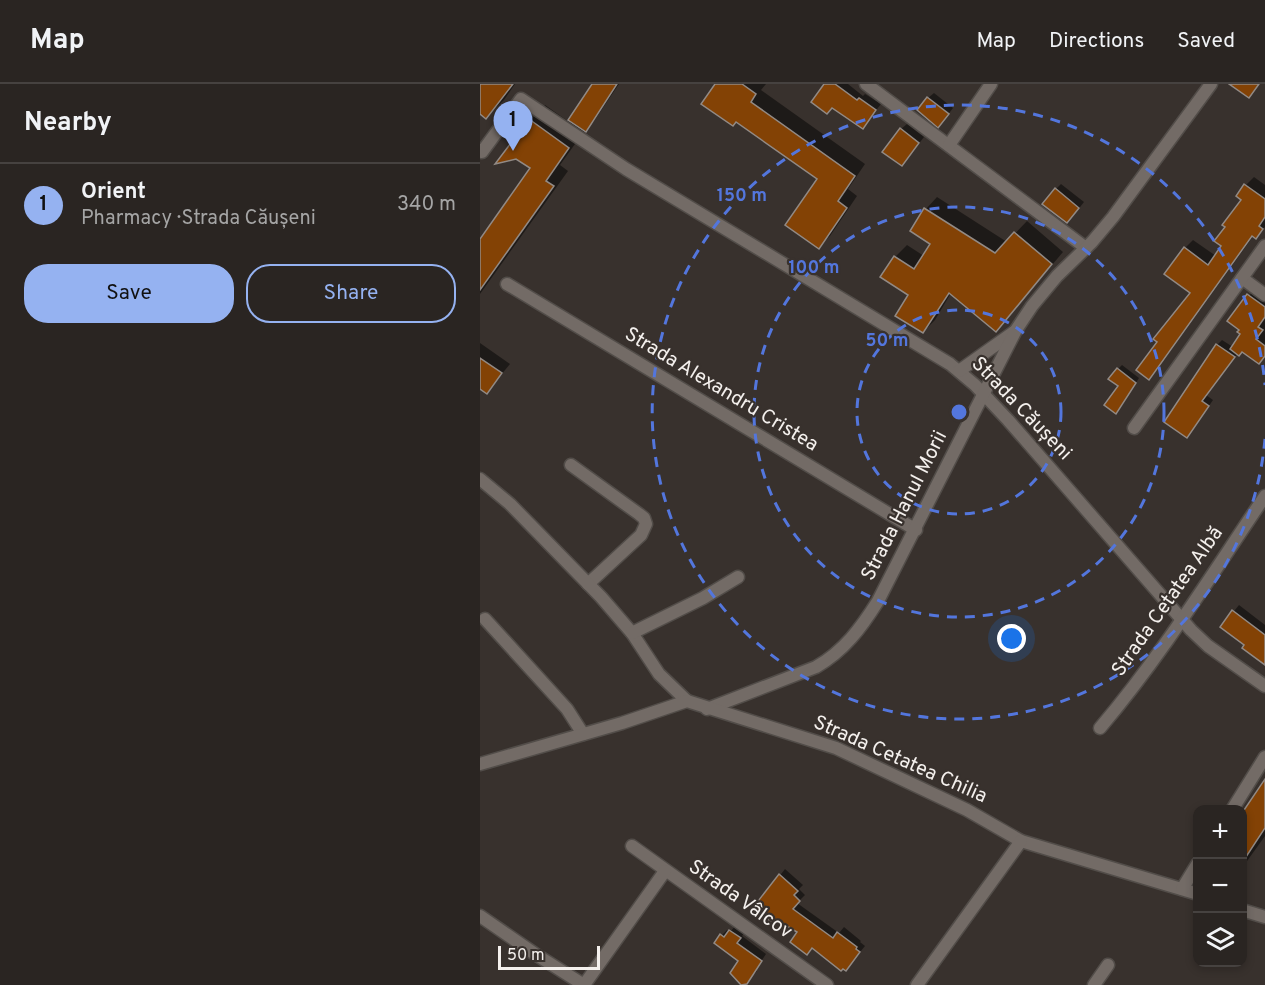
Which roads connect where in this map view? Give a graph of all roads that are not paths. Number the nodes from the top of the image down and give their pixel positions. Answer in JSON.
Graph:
{"nodes":[{"id":1,"x":866,"y":84,"type":"edge"},
{"id":2,"x":991,"y":84,"type":"edge"},
{"id":3,"x":1211,"y":84,"type":"edge"},
{"id":4,"x":949,"y":144,"type":"junction"},
{"id":5,"x":480,"y":150,"type":"edge"},
{"id":6,"x":1265,"y":246,"type":"edge"},
{"id":7,"x":1086,"y":248,"type":"junction"},
{"id":8,"x":1242,"y":278,"type":"junction"},
{"id":9,"x":507,"y":284,"type":"dead end"},
{"id":10,"x":1265,"y":295,"type":"edge"},
{"id":11,"x":1016,"y":330,"type":"junction"},
{"id":12,"x":959,"y":371,"type":"junction"},
{"id":13,"x":984,"y":394,"type":"junction"},
{"id":14,"x":1134,"y":428,"type":"dead end"},
{"id":15,"x":571,"y":465,"type":"dead end"},
{"id":16,"x":480,"y":479,"type":"edge"},
{"id":17,"x":1265,"y":496,"type":"edge"},
{"id":18,"x":916,"y":530,"type":"junction"},
{"id":19,"x":738,"y":577,"type":"dead end"},
{"id":20,"x":588,"y":584,"type":"junction"},
{"id":21,"x":485,"y":620,"type":"dead end"},
{"id":22,"x":1181,"y":620,"type":"junction"},
{"id":23,"x":632,"y":633,"type":"junction"},
{"id":24,"x":1265,"y":686,"type":"edge"},
{"id":25,"x":687,"y":702,"type":"junction"},
{"id":26,"x":707,"y":709,"type":"junction"},
{"id":27,"x":1101,"y":728,"type":"dead end"},
{"id":28,"x":583,"y":734,"type":"junction"},
{"id":29,"x":1265,"y":757,"type":"edge"},
{"id":30,"x":480,"y":764,"type":"edge"},
{"id":31,"x":1235,"y":805,"type":"edge"},
{"id":32,"x":1021,"y":841,"type":"junction"},
{"id":33,"x":632,"y":846,"type":"dead end"},
{"id":34,"x":1193,"y":870,"type":"edge"},
{"id":35,"x":665,"y":871,"type":"junction"},
{"id":36,"x":1182,"y":889,"type":"junction"},
{"id":37,"x":1193,"y":893,"type":"edge"},
{"id":38,"x":1247,"y":912,"type":"edge"},
{"id":39,"x":480,"y":915,"type":"edge"},
{"id":40,"x":1265,"y":917,"type":"edge"},
{"id":41,"x":1108,"y":966,"type":"dead end"},
{"id":42,"x":584,"y":985,"type":"edge"},
{"id":43,"x":827,"y":985,"type":"edge"},
{"id":44,"x":917,"y":985,"type":"edge"},
{"id":45,"x":1094,"y":985,"type":"edge"}],
"edges":[{"from":1,"to":4,"type":"street"},
{"from":2,"to":4,"type":"street"},
{"from":3,"to":7,"type":"street","name":"Strada Hanul Morii"},
{"from":4,"to":7,"type":"street"},
{"from":5,"to":12,"type":"street","name":"Strada Căușeni"},
{"from":6,"to":8,"type":"street"},
{"from":7,"to":11,"type":"street","name":"Strada Hanul Morii"},
{"from":8,"to":10,"type":"street"},
{"from":8,"to":14,"type":"street"},
{"from":9,"to":18,"type":"street","name":"Strada Alexandru Cristea"},
{"from":11,"to":12,"type":"street"},
{"from":11,"to":13,"type":"street","name":"Strada Hanul Morii"},
{"from":12,"to":13,"type":"street","name":"Strada Căușeni"},
{"from":13,"to":18,"type":"street","name":"Strada Hanul Morii"},
{"from":13,"to":22,"type":"street","name":"Strada Căușeni"},
{"from":15,"to":20,"type":"street"},
{"from":16,"to":20,"type":"street"},
{"from":17,"to":22,"type":"street","name":"Strada Cetatea Albă"},
{"from":18,"to":26,"type":"street","name":"Strada Hanul Morii"},
{"from":19,"to":23,"type":"street"},
{"from":20,"to":23,"type":"street"},
{"from":21,"to":28,"type":"street"},
{"from":22,"to":24,"type":"street","name":"Strada Căușeni"},
{"from":22,"to":27,"type":"street","name":"Strada Cetatea Albă"},
{"from":23,"to":25,"type":"street"},
{"from":25,"to":26,"type":"street","name":"Strada Cetatea Chilia"},
{"from":25,"to":28,"type":"street"},
{"from":26,"to":32,"type":"street","name":"Strada Cetatea Chilia"},
{"from":28,"to":30,"type":"street"},
{"from":29,"to":31,"type":"street"},
{"from":32,"to":36,"type":"street","name":"Strada Cetatea Chilia"},
{"from":32,"to":44,"type":"street"},
{"from":33,"to":35,"type":"street","name":"Strada Vâlcov"},
{"from":34,"to":36,"type":"street"},
{"from":35,"to":42,"type":"street"},
{"from":35,"to":43,"type":"street","name":"Strada Vâlcov"},
{"from":36,"to":37,"type":"street","name":"Strada Cetatea Chilia"},
{"from":38,"to":40,"type":"street"},
{"from":39,"to":42,"type":"street"},
{"from":41,"to":45,"type":"street"}]}
